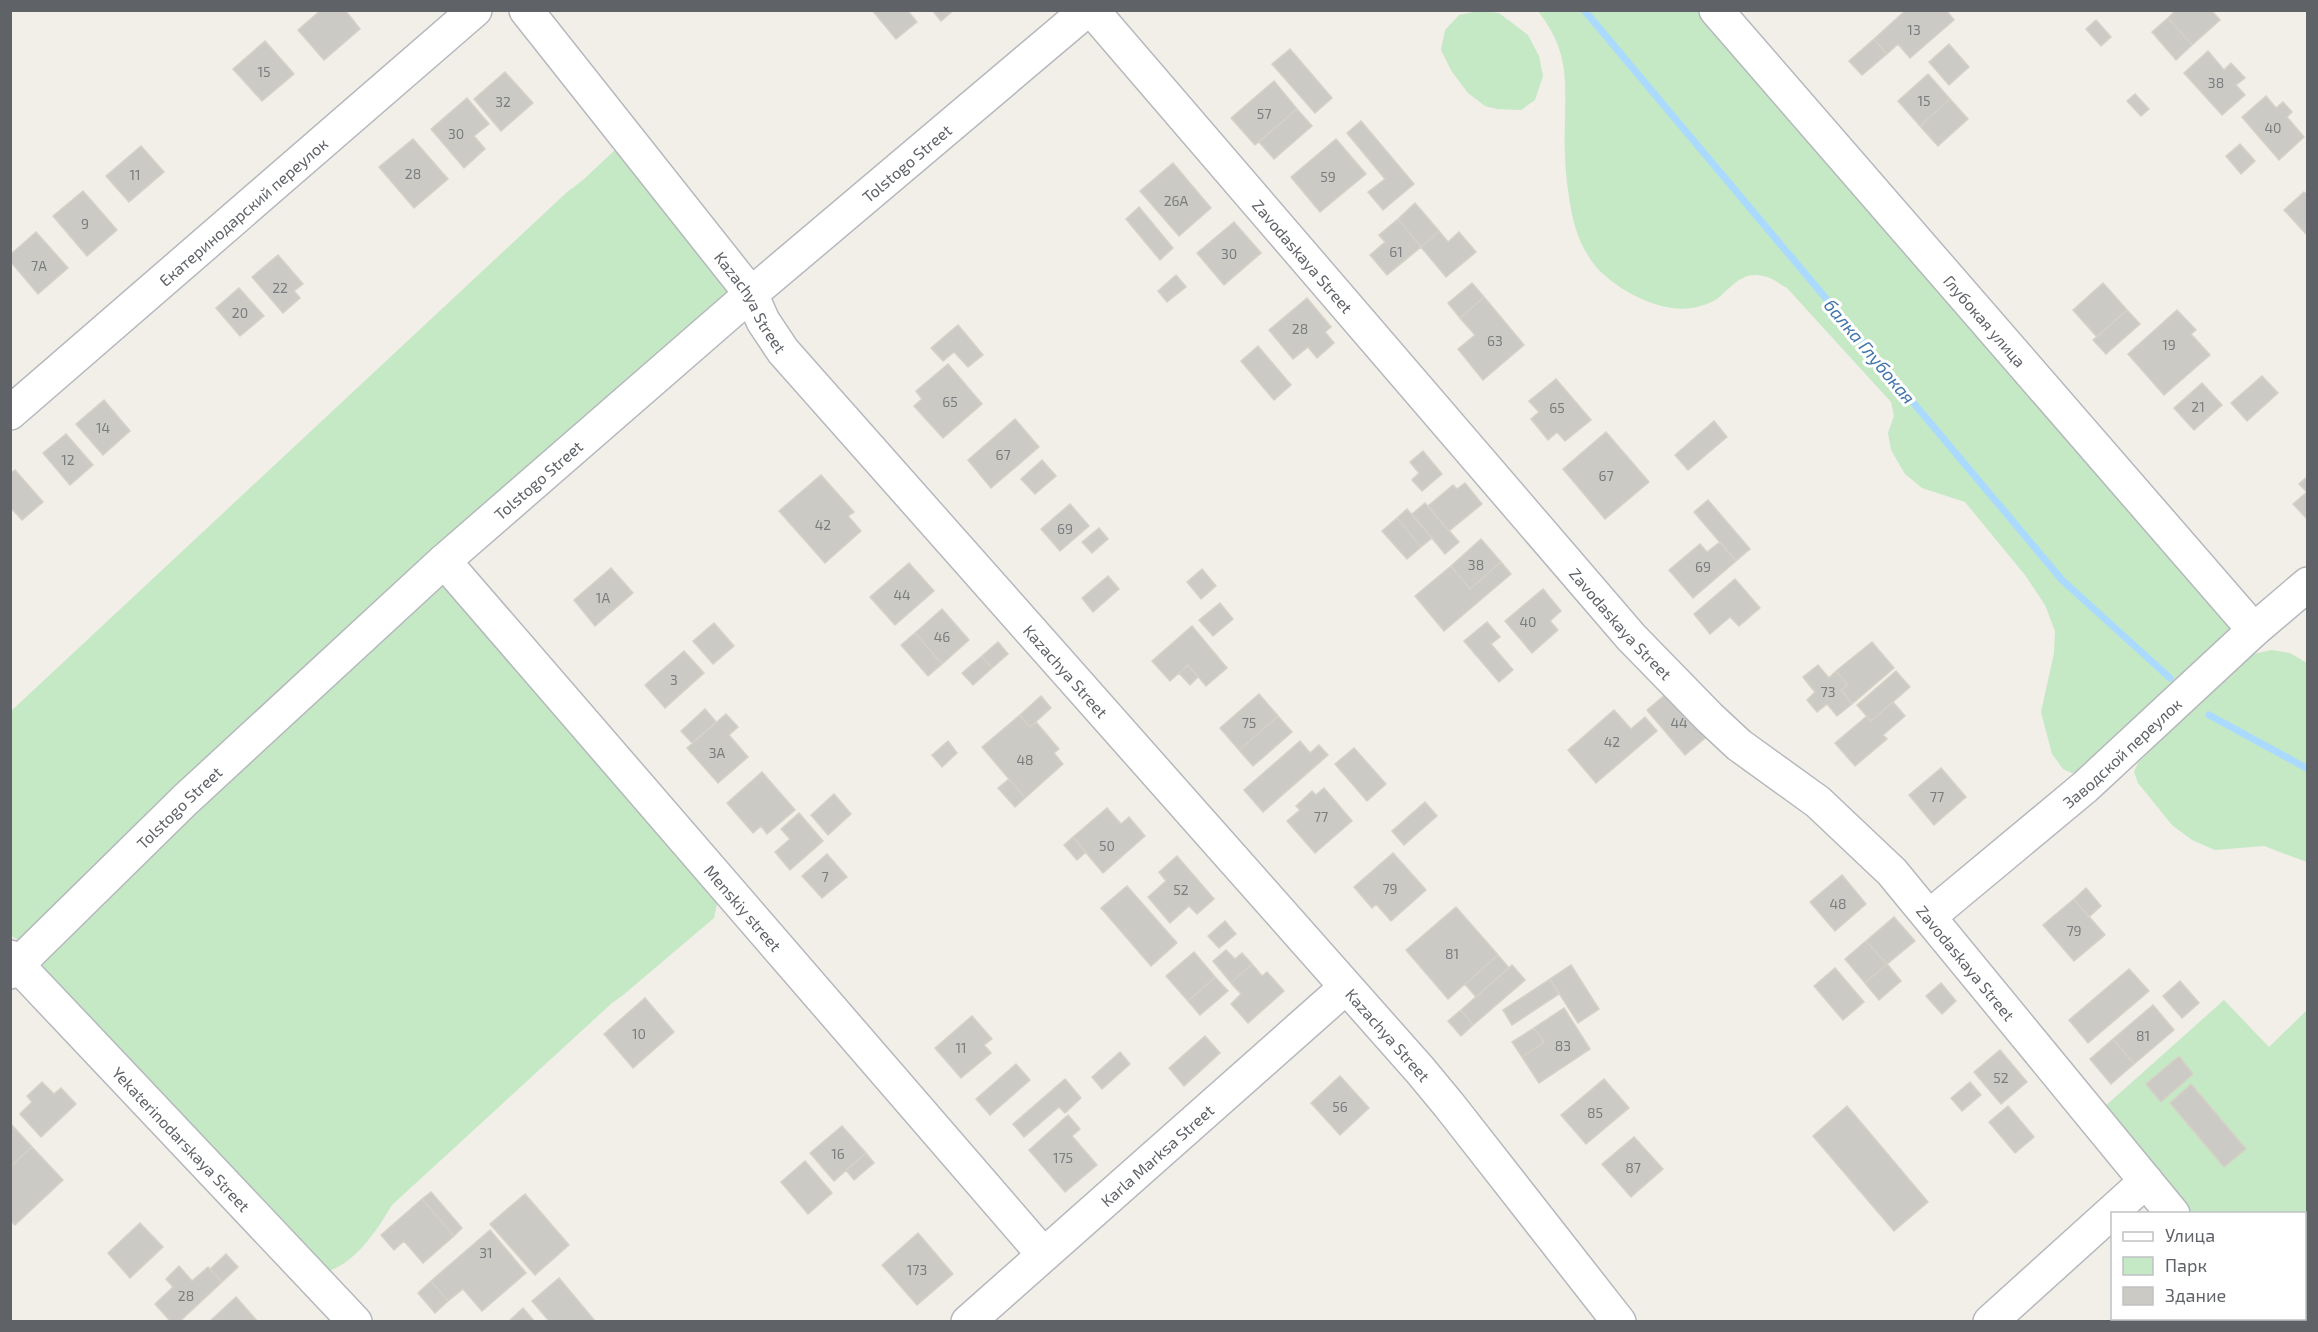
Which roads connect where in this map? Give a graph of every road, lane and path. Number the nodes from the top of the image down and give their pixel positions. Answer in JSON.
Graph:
{"nodes":[{"id":1,"x":475,"y":10,"type":"edge"},
{"id":2,"x":526,"y":10,"type":"edge"},
{"id":3,"x":1087,"y":10,"type":"edge"},
{"id":4,"x":1092,"y":10,"type":"edge"},
{"id":5,"x":1716,"y":10,"type":"edge"},
{"id":6,"x":751,"y":294,"type":"junction"},
{"id":7,"x":10,"y":412,"type":"edge"},
{"id":8,"x":444,"y":561,"type":"junction"},
{"id":9,"x":2307,"y":584,"type":"edge"},
{"id":10,"x":2254,"y":630,"type":"junction"},
{"id":11,"x":1930,"y":916,"type":"junction"},
{"id":12,"x":13,"y":965,"type":"edge"},
{"id":13,"x":1345,"y":988,"type":"junction"},
{"id":14,"x":2146,"y":1181,"type":"junction"},
{"id":15,"x":2112,"y":1212,"type":"edge"},
{"id":16,"x":2171,"y":1212,"type":"edge"},
{"id":17,"x":2111,"y":1213,"type":"edge"},
{"id":18,"x":1043,"y":1254,"type":"junction"},
{"id":19,"x":973,"y":1320,"type":"edge"},
{"id":20,"x":355,"y":1322,"type":"edge"},
{"id":21,"x":1619,"y":1322,"type":"edge"},
{"id":22,"x":1990,"y":1322,"type":"edge"}],
"edges":[{"from":1,"to":7,"type":"street","name":"Екатеринодарский переулок"},
{"from":2,"to":6,"type":"street","name":"Kazachya Street"},
{"from":3,"to":6,"type":"street","name":"Tolstogo Street"},
{"from":4,"to":11,"type":"street","name":"Zavodaskaya Street"},
{"from":5,"to":10,"type":"street","name":"Глубокая улица"},
{"from":6,"to":8,"type":"street","name":"Tolstogo Street"},
{"from":6,"to":13,"type":"street","name":"Kazachya Street"},
{"from":8,"to":12,"type":"street","name":"Tolstogo Street"},
{"from":8,"to":18,"type":"street","name":"Menskiy street"},
{"from":9,"to":10,"type":"street","name":"Заводской переулок"},
{"from":10,"to":11,"type":"street","name":"Заводской переулок"},
{"from":11,"to":14,"type":"street","name":"Zavodaskaya Street"},
{"from":12,"to":20,"type":"street","name":"Yekaterinodarskaya Street"},
{"from":13,"to":18,"type":"street","name":"Karla Marksa Street"},
{"from":13,"to":21,"type":"street","name":"Kazachya Street"},
{"from":14,"to":15,"type":"street"},
{"from":14,"to":16,"type":"street","name":"Zavodaskaya Street"},
{"from":17,"to":22,"type":"street"},
{"from":18,"to":19,"type":"street","name":"Karla Marksa Street"}]}
